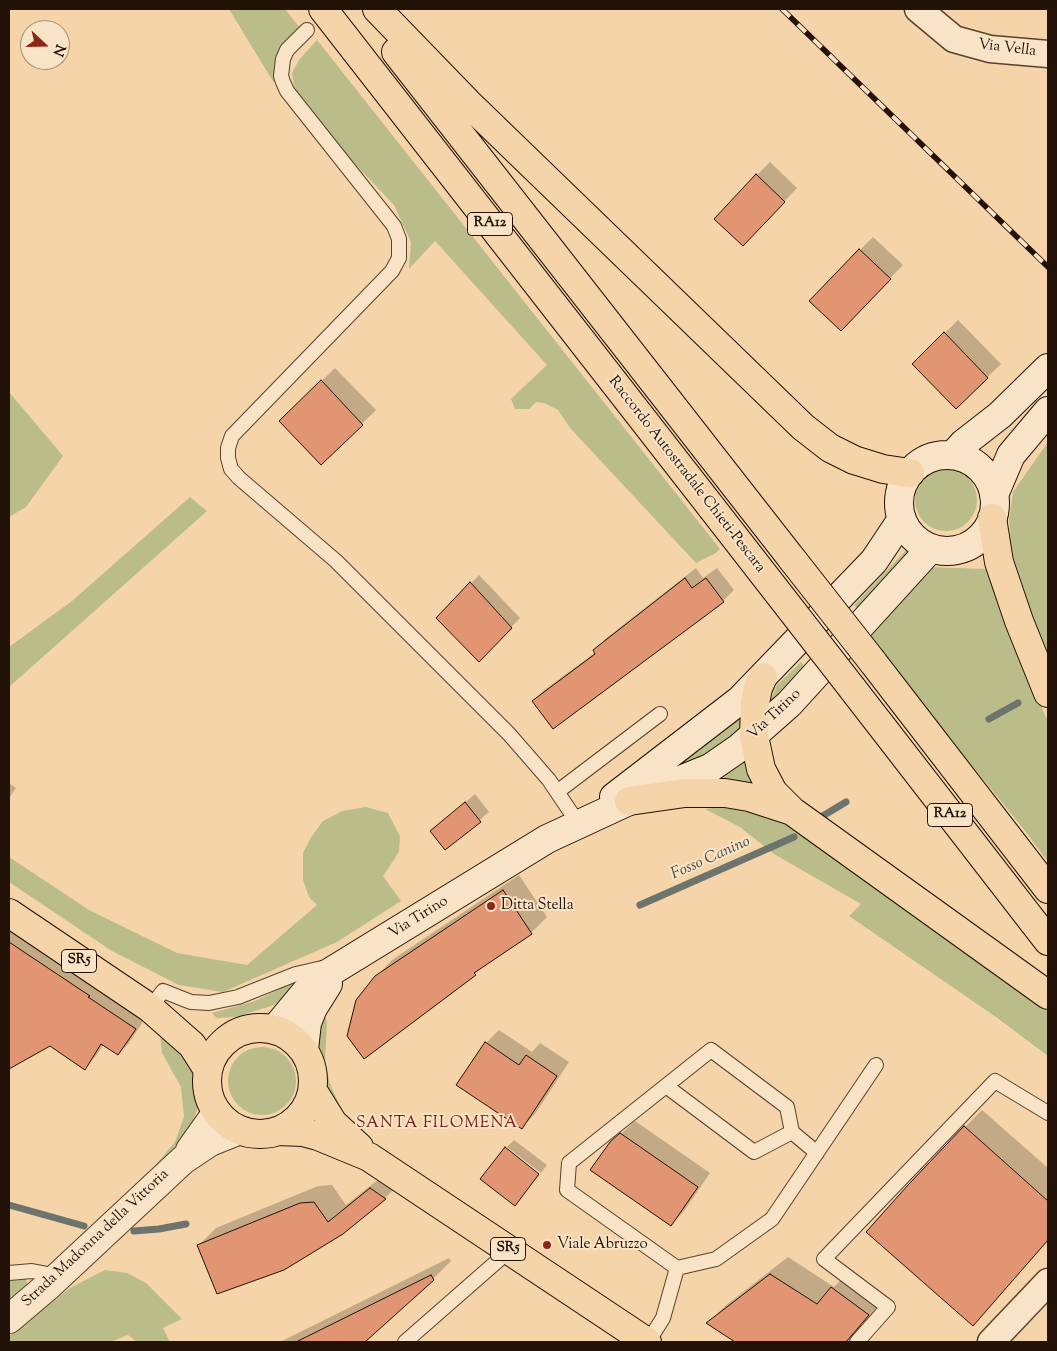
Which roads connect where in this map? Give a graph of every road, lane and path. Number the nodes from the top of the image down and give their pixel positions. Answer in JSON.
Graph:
{"nodes":[{"id":1,"x":363,"y":9,"type":"edge"},
{"id":2,"x":376,"y":9,"type":"edge"},
{"id":3,"x":918,"y":9,"type":"edge"},
{"id":4,"x":315,"y":19,"type":"edge"},
{"id":5,"x":1048,"y":54,"type":"edge"},
{"id":6,"x":1048,"y":368,"type":"edge"},
{"id":7,"x":1048,"y":411,"type":"edge"},
{"id":8,"x":953,"y":455,"type":"junction"},
{"id":9,"x":910,"y":472,"type":"junction"},
{"id":10,"x":994,"y":507,"type":"junction"},
{"id":11,"x":902,"y":519,"type":"junction"},
{"id":12,"x":931,"y":548,"type":"junction"},
{"id":13,"x":763,"y":677,"type":"junction"},
{"id":14,"x":1048,"y":693,"type":"edge"},
{"id":15,"x":660,"y":714,"type":"dead end"},
{"id":16,"x":754,"y":736,"type":"junction"},
{"id":17,"x":557,"y":792,"type":"junction"},
{"id":18,"x":629,"y":801,"type":"junction"},
{"id":19,"x":792,"y":811,"type":"junction"},
{"id":20,"x":578,"y":823,"type":"junction"},
{"id":21,"x":1048,"y":889,"type":"edge"},
{"id":22,"x":9,"y":913,"type":"edge"},
{"id":23,"x":1048,"y":941,"type":"edge"},
{"id":24,"x":338,"y":969,"type":"junction"},
{"id":25,"x":1048,"y":995,"type":"edge"},
{"id":26,"x":150,"y":1008,"type":"junction"},
{"id":27,"x":275,"y":1029,"type":"junction"},
{"id":28,"x":233,"y":1034,"type":"junction"},
{"id":29,"x":304,"y":1049,"type":"junction"},
{"id":30,"x":876,"y":1064,"type":"dead end"},
{"id":31,"x":208,"y":1070,"type":"junction"},
{"id":32,"x":666,"y":1086,"type":"junction"},
{"id":33,"x":313,"y":1092,"type":"junction"},
{"id":34,"x":217,"y":1112,"type":"junction"},
{"id":35,"x":1048,"y":1113,"type":"edge"},
{"id":36,"x":240,"y":1130,"type":"junction"},
{"id":37,"x":278,"y":1131,"type":"junction"},
{"id":38,"x":792,"y":1132,"type":"junction"},
{"id":39,"x":817,"y":1153,"type":"junction"},
{"id":40,"x":369,"y":1157,"type":"junction"},
{"id":41,"x":183,"y":1160,"type":"junction"},
{"id":42,"x":510,"y":1250,"type":"junction"},
{"id":43,"x":678,"y":1268,"type":"junction"},
{"id":44,"x":9,"y":1273,"type":"edge"},
{"id":45,"x":58,"y":1276,"type":"junction"},
{"id":46,"x":1048,"y":1282,"type":"edge"},
{"id":47,"x":9,"y":1319,"type":"edge"},
{"id":48,"x":405,"y":1342,"type":"edge"},
{"id":49,"x":647,"y":1342,"type":"edge"},
{"id":50,"x":857,"y":1342,"type":"edge"},
{"id":51,"x":991,"y":1342,"type":"edge"}],
"edges":[{"from":1,"to":21,"type":"main road","number":"RA12","bridge":true},
{"from":2,"to":9,"type":"main road"},
{"from":3,"to":5,"type":"street","name":"Via Vella"},
{"from":4,"to":17,"type":"lane"},
{"from":4,"to":23,"type":"main road","name":"Raccordo Autostradale Chieti-Pescara","number":"RA12","bridge":true},
{"from":6,"to":8,"type":"main road"},
{"from":7,"to":10,"type":"main road"},
{"from":8,"to":9,"type":"main road"},
{"from":8,"to":10,"type":"main road"},
{"from":9,"to":11,"type":"main road"},
{"from":10,"to":12,"type":"main road"},
{"from":10,"to":14,"type":"main road"},
{"from":11,"to":12,"type":"main road"},
{"from":11,"to":13,"type":"main road","name":"Via Tirino"},
{"from":12,"to":16,"type":"main road","name":"Via Tirino"},
{"from":13,"to":16,"type":"main road"},
{"from":13,"to":20,"type":"main road","name":"Via Tirino"},
{"from":15,"to":17,"type":"lane"},
{"from":16,"to":18,"type":"main road","name":"Via Tirino"},
{"from":16,"to":19,"type":"main road"},
{"from":17,"to":20,"type":"lane"},
{"from":18,"to":19,"type":"main road"},
{"from":18,"to":20,"type":"main road","name":"Via Tirino"},
{"from":19,"to":25,"type":"main road"},
{"from":20,"to":24,"type":"main road","name":"Via Tirino"},
{"from":22,"to":26,"type":"main road","number":"SR5"},
{"from":24,"to":26,"type":"lane"},
{"from":24,"to":27,"type":"main road","name":"Via Tirino"},
{"from":24,"to":29,"type":"main road","name":"Via Tirino"},
{"from":26,"to":28,"type":"main road","number":"SR5"},
{"from":26,"to":31,"type":"main road","number":"SR5"},
{"from":27,"to":28,"type":"main road","number":"SR5"},
{"from":27,"to":29,"type":"main road","number":"SR5"},
{"from":28,"to":31,"type":"main road","number":"SR5"},
{"from":29,"to":33,"type":"main road"},
{"from":30,"to":39,"type":"lane"},
{"from":31,"to":34,"type":"main road","number":"SR5"},
{"from":32,"to":38,"type":"lane"},
{"from":32,"to":38,"type":"lane"},
{"from":32,"to":43,"type":"lane"},
{"from":33,"to":37,"type":"main road","number":"SR5"},
{"from":33,"to":40,"type":"main road","number":"SR5"},
{"from":34,"to":36,"type":"main road","number":"SR5"},
{"from":34,"to":41,"type":"main road","name":"Strada Madonna della Vittoria"},
{"from":35,"to":50,"type":"lane"},
{"from":36,"to":37,"type":"main road","number":"SR5"},
{"from":36,"to":41,"type":"main road","name":"Strada Madonna della Vittoria"},
{"from":37,"to":40,"type":"main road","number":"SR5"},
{"from":38,"to":39,"type":"lane"},
{"from":39,"to":43,"type":"lane"},
{"from":40,"to":42,"type":"main road","number":"SR5"},
{"from":41,"to":45,"type":"main road","name":"Strada Madonna della Vittoria"},
{"from":42,"to":48,"type":"lane"},
{"from":42,"to":49,"type":"main road","number":"SR5"},
{"from":43,"to":49,"type":"lane"},
{"from":44,"to":45,"type":"lane"},
{"from":45,"to":47,"type":"main road","name":"Strada Madonna della Vittoria"},
{"from":46,"to":51,"type":"street"}]}
